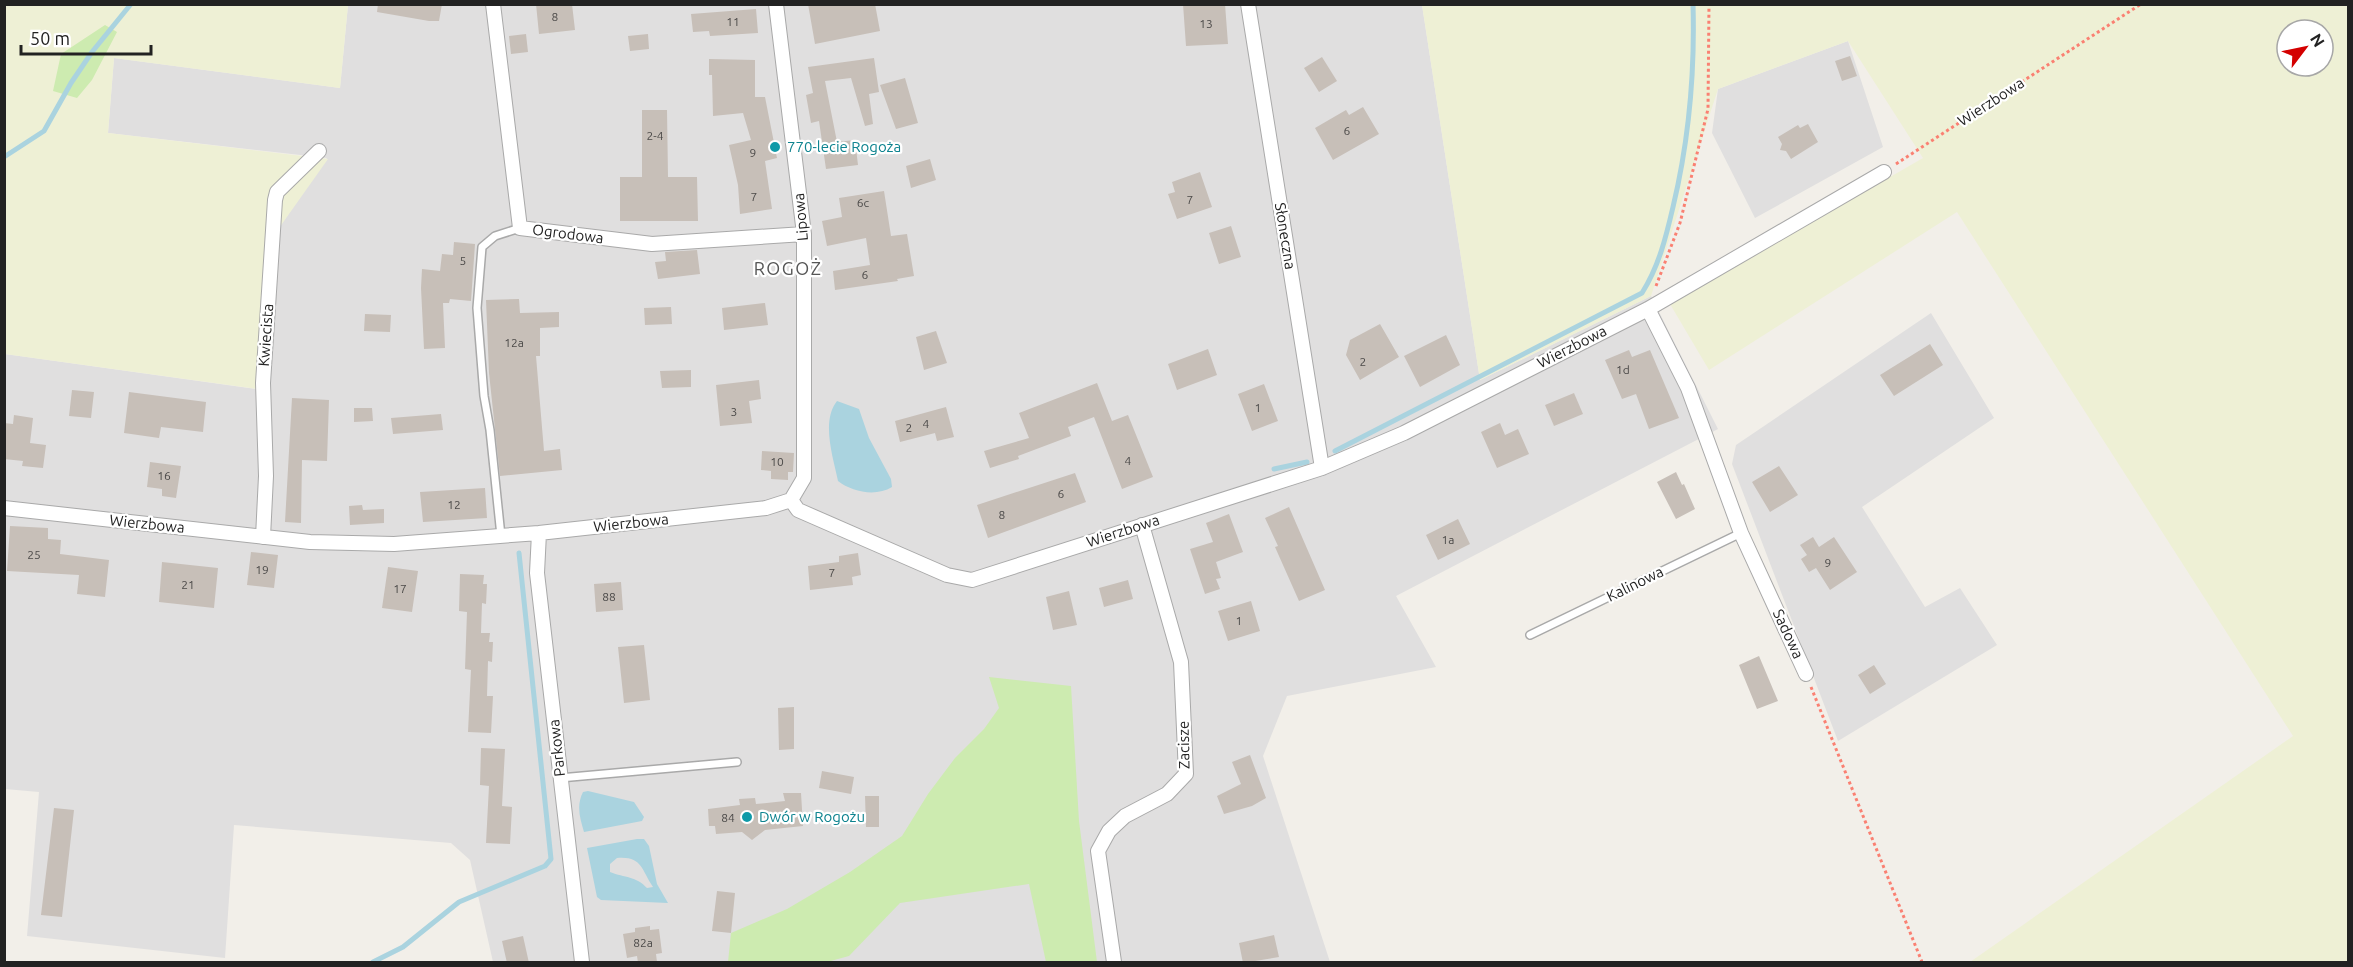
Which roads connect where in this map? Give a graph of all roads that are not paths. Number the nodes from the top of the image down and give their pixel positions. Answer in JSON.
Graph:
{"nodes":[{"id":1,"x":493,"y":4,"type":"edge"},
{"id":2,"x":776,"y":4,"type":"edge"},
{"id":3,"x":1248,"y":4,"type":"edge"},
{"id":4,"x":319,"y":151,"type":"dead end"},
{"id":5,"x":1884,"y":172,"type":"road end"},
{"id":6,"x":520,"y":228,"type":"junction"},
{"id":7,"x":804,"y":234,"type":"junction"},
{"id":8,"x":1648,"y":309,"type":"junction"},
{"id":9,"x":1322,"y":468,"type":"junction"},
{"id":10,"x":791,"y":500,"type":"junction"},
{"id":11,"x":4,"y":508,"type":"edge"},
{"id":12,"x":1142,"y":525,"type":"junction"},
{"id":13,"x":1741,"y":532,"type":"junction"},
{"id":14,"x":539,"y":533,"type":"junction"},
{"id":15,"x":501,"y":536,"type":"junction"},
{"id":16,"x":263,"y":537,"type":"junction"},
{"id":17,"x":1530,"y":635,"type":"dead end"},
{"id":18,"x":1806,"y":674,"type":"road end"},
{"id":19,"x":737,"y":762,"type":"dead end"},
{"id":20,"x":560,"y":778,"type":"junction"},
{"id":21,"x":582,"y":963,"type":"edge"},
{"id":22,"x":1114,"y":963,"type":"edge"}],
"edges":[{"from":1,"to":6,"type":"street","name":"Ogrodowa"},
{"from":2,"to":7,"type":"street","name":"Lipowa"},
{"from":3,"to":9,"type":"street","name":"Słoneczna"},
{"from":4,"to":16,"type":"street","name":"Kwiecista"},
{"from":5,"to":8,"type":"street","name":"Wierzbowa"},
{"from":6,"to":7,"type":"street","name":"Ogrodowa"},
{"from":6,"to":15,"type":"lane"},
{"from":7,"to":10,"type":"street","name":"Lipowa"},
{"from":8,"to":9,"type":"street","name":"Wierzbowa"},
{"from":8,"to":13,"type":"street","name":"Sadowa"},
{"from":9,"to":12,"type":"street","name":"Wierzbowa"},
{"from":10,"to":12,"type":"street","name":"Wierzbowa"},
{"from":10,"to":14,"type":"street","name":"Wierzbowa"},
{"from":11,"to":16,"type":"street","name":"Wierzbowa"},
{"from":12,"to":22,"type":"street","name":"Zacisze"},
{"from":13,"to":17,"type":"lane","name":"Kalinowa"},
{"from":13,"to":18,"type":"street","name":"Sadowa"},
{"from":14,"to":15,"type":"street","name":"Wierzbowa"},
{"from":14,"to":20,"type":"street","name":"Parkowa"},
{"from":15,"to":16,"type":"street","name":"Wierzbowa"},
{"from":19,"to":20,"type":"lane"},
{"from":20,"to":21,"type":"street","name":"Parkowa"}]}
